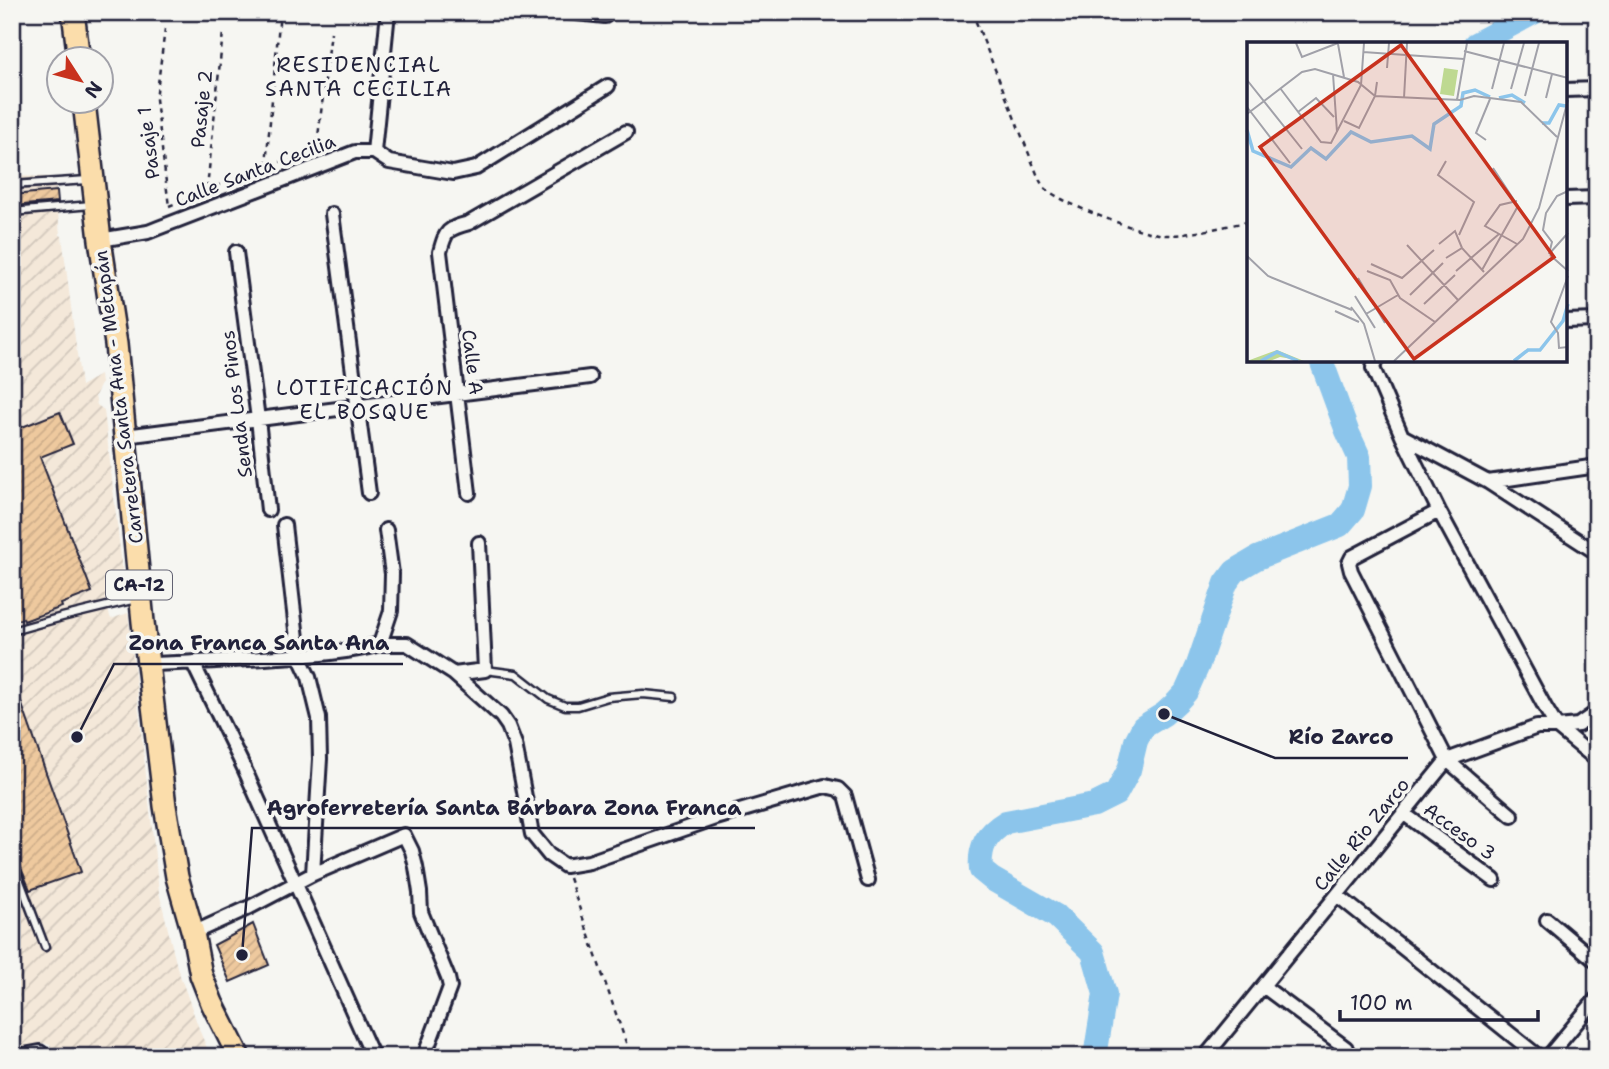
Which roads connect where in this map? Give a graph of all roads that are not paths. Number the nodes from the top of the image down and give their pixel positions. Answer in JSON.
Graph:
{"nodes":[{"id":1,"x":74,"y":12,"type":"edge"},
{"id":2,"x":388,"y":12,"type":"edge"},
{"id":3,"x":567,"y":12,"type":"edge"},
{"id":4,"x":605,"y":16,"type":"dead end"},
{"id":5,"x":78,"y":46,"type":"edge"},
{"id":6,"x":608,"y":86,"type":"dead end"},
{"id":7,"x":1567,"y":89,"type":"edge"},
{"id":8,"x":1597,"y":89,"type":"edge"},
{"id":9,"x":86,"y":116,"type":"edge"},
{"id":10,"x":626,"y":132,"type":"dead end"},
{"id":11,"x":374,"y":152,"type":"junction"},
{"id":12,"x":94,"y":179,"type":"junction"},
{"id":13,"x":12,"y":185,"type":"edge"},
{"id":14,"x":1597,"y":198,"type":"edge"},
{"id":15,"x":1567,"y":199,"type":"edge"},
{"id":16,"x":97,"y":205,"type":"junction"},
{"id":17,"x":12,"y":212,"type":"edge"},
{"id":18,"x":332,"y":214,"type":"dead end"},
{"id":19,"x":100,"y":240,"type":"junction"},
{"id":20,"x":236,"y":252,"type":"dead end"},
{"id":21,"x":1597,"y":320,"type":"edge"},
{"id":22,"x":1567,"y":321,"type":"edge"},
{"id":23,"x":1375,"y":362,"type":"edge"},
{"id":24,"x":590,"y":377,"type":"dead end"},
{"id":25,"x":458,"y":394,"type":"junction"},
{"id":26,"x":357,"y":407,"type":"junction"},
{"id":27,"x":258,"y":419,"type":"junction"},
{"id":28,"x":125,"y":436,"type":"junction"},
{"id":29,"x":1402,"y":436,"type":"junction"},
{"id":30,"x":1597,"y":466,"type":"edge"},
{"id":31,"x":1488,"y":482,"type":"junction"},
{"id":32,"x":369,"y":493,"type":"dead end"},
{"id":33,"x":469,"y":493,"type":"dead end"},
{"id":34,"x":268,"y":510,"type":"dead end"},
{"id":35,"x":1438,"y":511,"type":"junction"},
{"id":36,"x":284,"y":525,"type":"dead end"},
{"id":37,"x":386,"y":530,"type":"dead end"},
{"id":38,"x":479,"y":543,"type":"dead end"},
{"id":39,"x":1597,"y":553,"type":"edge"},
{"id":40,"x":141,"y":597,"type":"junction"},
{"id":41,"x":12,"y":631,"type":"edge"},
{"id":42,"x":380,"y":643,"type":"junction"},
{"id":43,"x":299,"y":656,"type":"junction"},
{"id":44,"x":193,"y":663,"type":"junction"},
{"id":45,"x":149,"y":664,"type":"junction"},
{"id":46,"x":485,"y":670,"type":"junction"},
{"id":47,"x":454,"y":674,"type":"junction"},
{"id":48,"x":674,"y":697,"type":"dead end"},
{"id":49,"x":1597,"y":712,"type":"edge"},
{"id":50,"x":1557,"y":727,"type":"junction"},
{"id":51,"x":1447,"y":760,"type":"junction"},
{"id":52,"x":1597,"y":760,"type":"edge"},
{"id":53,"x":1403,"y":813,"type":"junction"},
{"id":54,"x":1512,"y":816,"type":"dead end"},
{"id":55,"x":12,"y":860,"type":"edge"},
{"id":56,"x":313,"y":874,"type":"junction"},
{"id":57,"x":868,"y":880,"type":"dead end"},
{"id":58,"x":1494,"y":880,"type":"dead end"},
{"id":59,"x":295,"y":884,"type":"junction"},
{"id":60,"x":1337,"y":895,"type":"junction"},
{"id":61,"x":1547,"y":920,"type":"dead end"},
{"id":62,"x":192,"y":933,"type":"junction"},
{"id":63,"x":45,"y":947,"type":"dead end"},
{"id":64,"x":1597,"y":962,"type":"edge"},
{"id":65,"x":1263,"y":986,"type":"junction"},
{"id":66,"x":1597,"y":998,"type":"edge"},
{"id":67,"x":1346,"y":1048,"type":"dead end"},
{"id":68,"x":1213,"y":1054,"type":"edge"},
{"id":69,"x":35,"y":1055,"type":"edge"},
{"id":70,"x":13,"y":1057,"type":"edge"},
{"id":71,"x":239,"y":1057,"type":"edge"},
{"id":72,"x":373,"y":1057,"type":"edge"},
{"id":73,"x":424,"y":1057,"type":"edge"},
{"id":74,"x":1539,"y":1057,"type":"edge"},
{"id":75,"x":1548,"y":1057,"type":"edge"}],
"edges":[{"from":1,"to":5,"type":"main road"},
{"from":2,"to":11,"type":"street"},
{"from":3,"to":4,"type":"street"},
{"from":6,"to":11,"type":"street"},
{"from":7,"to":8,"type":"street"},
{"from":9,"to":12,"type":"main road","name":"Carretera Santa Ana - Metapán","number":"CA-12"},
{"from":10,"to":25,"type":"street","name":"Calle A"},
{"from":11,"to":19,"type":"street","name":"Calle Santa Cecilia"},
{"from":12,"to":13,"type":"lane"},
{"from":12,"to":16,"type":"main road","name":"Carretera Santa Ana - Metapán","number":"CA-12"},
{"from":14,"to":15,"type":"street"},
{"from":16,"to":17,"type":"lane"},
{"from":16,"to":19,"type":"main road","name":"Carretera Santa Ana - Metapán","number":"CA-12"},
{"from":18,"to":26,"type":"street"},
{"from":19,"to":28,"type":"main road","name":"Carretera Santa Ana - Metapán","number":"CA-12"},
{"from":20,"to":27,"type":"street","name":"Senda Los Pinos"},
{"from":21,"to":22,"type":"street"},
{"from":23,"to":29,"type":"street"},
{"from":24,"to":25,"type":"street"},
{"from":25,"to":26,"type":"street"},
{"from":25,"to":33,"type":"street","name":"Calle A"},
{"from":26,"to":27,"type":"street"},
{"from":26,"to":32,"type":"street"},
{"from":27,"to":28,"type":"street"},
{"from":27,"to":34,"type":"street","name":"Senda Los Pinos"},
{"from":28,"to":40,"type":"main road","name":"Carretera Santa Ana - Metapán","number":"CA-12"},
{"from":29,"to":31,"type":"street"},
{"from":29,"to":35,"type":"street"},
{"from":30,"to":31,"type":"street"},
{"from":31,"to":39,"type":"street"},
{"from":35,"to":50,"type":"street"},
{"from":35,"to":51,"type":"street"},
{"from":36,"to":43,"type":"street"},
{"from":37,"to":42,"type":"street"},
{"from":38,"to":46,"type":"street"},
{"from":40,"to":41,"type":"lane"},
{"from":40,"to":45,"type":"main road","name":"Carretera Santa Ana - Metapán","number":"CA-12"},
{"from":42,"to":43,"type":"street"},
{"from":42,"to":47,"type":"street"},
{"from":43,"to":44,"type":"street"},
{"from":43,"to":56,"type":"street"},
{"from":44,"to":45,"type":"street"},
{"from":44,"to":59,"type":"street"},
{"from":45,"to":62,"type":"main road","name":"Carretera Santa Ana - Metapán","number":"CA-12"},
{"from":46,"to":47,"type":"street"},
{"from":46,"to":48,"type":"lane"},
{"from":47,"to":57,"type":"street"},
{"from":49,"to":50,"type":"street"},
{"from":50,"to":51,"type":"street"},
{"from":50,"to":52,"type":"street"},
{"from":51,"to":53,"type":"street","name":"Calle Rio Zarco"},
{"from":51,"to":54,"type":"street"},
{"from":53,"to":58,"type":"street","name":"Acceso 3"},
{"from":53,"to":60,"type":"street","name":"Calle Rio Zarco"},
{"from":55,"to":63,"type":"lane"},
{"from":56,"to":59,"type":"street"},
{"from":56,"to":73,"type":"street"},
{"from":59,"to":62,"type":"street"},
{"from":59,"to":72,"type":"street"},
{"from":60,"to":65,"type":"street","name":"Calle Rio Zarco"},
{"from":60,"to":74,"type":"street"},
{"from":61,"to":64,"type":"street"},
{"from":62,"to":71,"type":"main road","name":"Carretera Santa Ana - Metapán","number":"CA-12"},
{"from":65,"to":67,"type":"street"},
{"from":65,"to":68,"type":"street","name":"Calle Rio Zarco"},
{"from":66,"to":75,"type":"street"},
{"from":69,"to":70,"type":"street"}]}
